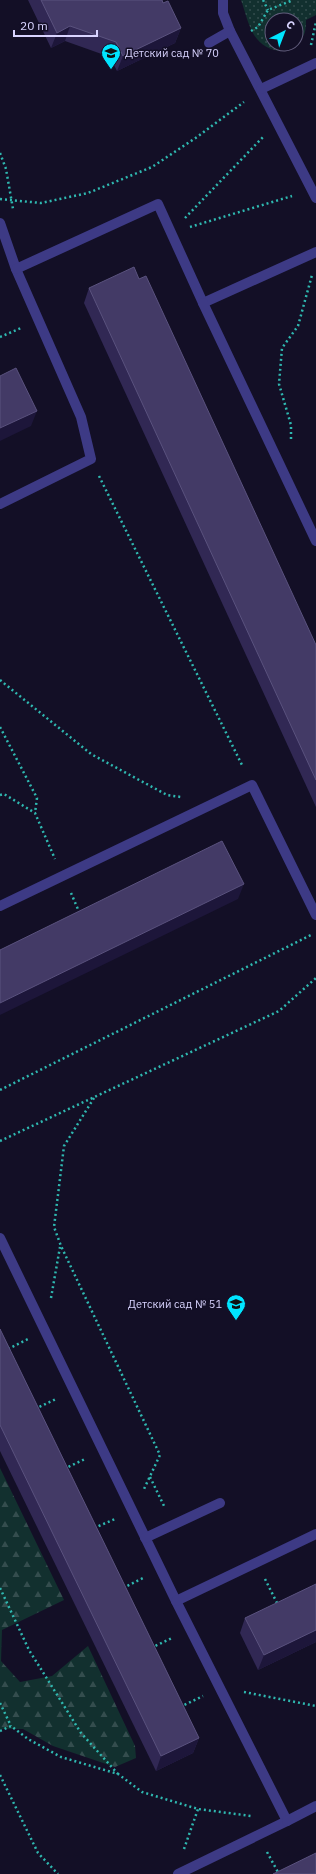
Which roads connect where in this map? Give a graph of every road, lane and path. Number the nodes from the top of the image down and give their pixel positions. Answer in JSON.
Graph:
{"nodes":[{"id":1,"x":223,"y":0,"type":"edge"},
{"id":2,"x":263,"y":0,"type":"edge"},
{"id":3,"x":292,"y":0,"type":"edge"},
{"id":4,"x":268,"y":10,"type":"junction"},
{"id":5,"x":232,"y":35,"type":"junction"},
{"id":6,"x":209,"y":43,"type":"dead end"},
{"id":7,"x":316,"y":63,"type":"edge"},
{"id":8,"x":261,"y":89,"type":"junction"},
{"id":9,"x":277,"y":122,"type":"junction"},
{"id":10,"x":314,"y":194,"type":"edge"},
{"id":11,"x":0,"y":199,"type":"edge"},
{"id":12,"x":0,"y":226,"type":"edge"},
{"id":13,"x":170,"y":233,"type":"junction"},
{"id":14,"x":316,"y":252,"type":"edge"},
{"id":15,"x":16,"y":269,"type":"junction"},
{"id":16,"x":312,"y":274,"type":"dead end"},
{"id":17,"x":203,"y":303,"type":"junction"},
{"id":18,"x":91,"y":459,"type":"junction"},
{"id":19,"x":281,"y":469,"type":"junction"},
{"id":20,"x":0,"y":504,"type":"edge"},
{"id":21,"x":316,"y":541,"type":"edge"},
{"id":22,"x":0,"y":680,"type":"edge"},
{"id":23,"x":0,"y":727,"type":"edge"},
{"id":24,"x":252,"y":784,"type":"junction"},
{"id":25,"x":0,"y":795,"type":"edge"},
{"id":26,"x":213,"y":802,"type":"junction"},
{"id":27,"x":35,"y":813,"type":"junction"},
{"id":28,"x":63,"y":876,"type":"junction"},
{"id":29,"x":0,"y":906,"type":"edge"},
{"id":30,"x":81,"y":915,"type":"edge"},
{"id":31,"x":316,"y":915,"type":"edge"},
{"id":32,"x":316,"y":932,"type":"edge"},
{"id":33,"x":316,"y":978,"type":"edge"},
{"id":34,"x":0,"y":1090,"type":"edge"},
{"id":35,"x":94,"y":1098,"type":"junction"},
{"id":36,"x":0,"y":1141,"type":"edge"},
{"id":37,"x":0,"y":1238,"type":"edge"},
{"id":38,"x":60,"y":1246,"type":"junction"},
{"id":39,"x":46,"y":1331,"type":"junction"},
{"id":40,"x":6,"y":1350,"type":"edge"},
{"id":41,"x":74,"y":1391,"type":"junction"},
{"id":42,"x":34,"y":1410,"type":"edge"},
{"id":43,"x":103,"y":1450,"type":"junction"},
{"id":44,"x":63,"y":1470,"type":"edge"},
{"id":45,"x":150,"y":1476,"type":"junction"},
{"id":46,"x":220,"y":1503,"type":"dead end"},
{"id":47,"x":133,"y":1511,"type":"junction"},
{"id":48,"x":173,"y":1525,"type":"junction"},
{"id":49,"x":92,"y":1529,"type":"edge"},
{"id":50,"x":316,"y":1534,"type":"edge"},
{"id":51,"x":145,"y":1538,"type":"junction"},
{"id":52,"x":257,"y":1562,"type":"junction"},
{"id":53,"x":161,"y":1570,"type":"junction"},
{"id":54,"x":0,"y":1588,"type":"edge"},
{"id":55,"x":122,"y":1588,"type":"edge"},
{"id":56,"x":176,"y":1601,"type":"junction"},
{"id":57,"x":279,"y":1606,"type":"edge"},
{"id":58,"x":190,"y":1629,"type":"junction"},
{"id":59,"x":150,"y":1648,"type":"edge"},
{"id":60,"x":219,"y":1688,"type":"junction"},
{"id":61,"x":0,"y":1703,"type":"edge"},
{"id":62,"x":316,"y":1706,"type":"edge"},
{"id":63,"x":179,"y":1708,"type":"edge"},
{"id":64,"x":11,"y":1726,"type":"junction"},
{"id":65,"x":0,"y":1731,"type":"edge"},
{"id":66,"x":118,"y":1774,"type":"junction"},
{"id":67,"x":0,"y":1775,"type":"edge"},
{"id":68,"x":316,"y":1806,"type":"edge"},
{"id":69,"x":198,"y":1809,"type":"junction"},
{"id":70,"x":287,"y":1821,"type":"junction"},
{"id":71,"x":258,"y":1836,"type":"junction"},
{"id":72,"x":182,"y":1852,"type":"dead end"},
{"id":73,"x":278,"y":1873,"type":"edge"},
{"id":74,"x":58,"y":1874,"type":"edge"},
{"id":75,"x":178,"y":1874,"type":"edge"},
{"id":76,"x":273,"y":1874,"type":"edge"}],
"edges":[{"from":1,"to":5,"type":"lane"},
{"from":2,"to":4,"type":"path"},
{"from":3,"to":4,"type":"path"},
{"from":4,"to":5,"type":"path"},
{"from":5,"to":6,"type":"lane"},
{"from":5,"to":8,"type":"lane"},
{"from":7,"to":8,"type":"lane"},
{"from":8,"to":9,"type":"lane"},
{"from":8,"to":11,"type":"path"},
{"from":9,"to":10,"type":"lane"},
{"from":9,"to":13,"type":"path"},
{"from":10,"to":13,"type":"path"},
{"from":12,"to":15,"type":"lane"},
{"from":13,"to":15,"type":"lane"},
{"from":13,"to":17,"type":"lane"},
{"from":14,"to":17,"type":"lane"},
{"from":15,"to":18,"type":"lane"},
{"from":16,"to":19,"type":"path"},
{"from":17,"to":19,"type":"lane"},
{"from":18,"to":20,"type":"lane"},
{"from":18,"to":24,"type":"path"},
{"from":19,"to":21,"type":"lane"},
{"from":22,"to":26,"type":"path"},
{"from":23,"to":27,"type":"path"},
{"from":24,"to":26,"type":"lane"},
{"from":24,"to":31,"type":"lane"},
{"from":25,"to":27,"type":"path"},
{"from":26,"to":28,"type":"lane"},
{"from":27,"to":28,"type":"path"},
{"from":28,"to":29,"type":"lane"},
{"from":28,"to":30,"type":"path"},
{"from":32,"to":34,"type":"path"},
{"from":33,"to":35,"type":"path"},
{"from":35,"to":36,"type":"path"},
{"from":35,"to":38,"type":"path"},
{"from":37,"to":39,"type":"lane"},
{"from":38,"to":39,"type":"path"},
{"from":38,"to":45,"type":"path"},
{"from":39,"to":40,"type":"path"},
{"from":39,"to":41,"type":"lane"},
{"from":41,"to":42,"type":"path"},
{"from":41,"to":43,"type":"lane"},
{"from":43,"to":44,"type":"path"},
{"from":43,"to":47,"type":"lane"},
{"from":45,"to":47,"type":"path"},
{"from":45,"to":48,"type":"path"},
{"from":46,"to":48,"type":"lane"},
{"from":47,"to":49,"type":"path"},
{"from":47,"to":51,"type":"lane"},
{"from":48,"to":51,"type":"lane"},
{"from":50,"to":52,"type":"lane"},
{"from":51,"to":53,"type":"lane"},
{"from":52,"to":56,"type":"lane"},
{"from":52,"to":57,"type":"path"},
{"from":53,"to":55,"type":"path"},
{"from":53,"to":56,"type":"lane"},
{"from":54,"to":66,"type":"path"},
{"from":56,"to":58,"type":"lane"},
{"from":58,"to":59,"type":"path"},
{"from":58,"to":60,"type":"lane"},
{"from":60,"to":62,"type":"path"},
{"from":60,"to":63,"type":"path"},
{"from":60,"to":70,"type":"lane"},
{"from":61,"to":64,"type":"path"},
{"from":64,"to":65,"type":"path"},
{"from":64,"to":66,"type":"path"},
{"from":66,"to":69,"type":"path"},
{"from":67,"to":74,"type":"path"},
{"from":68,"to":70,"type":"lane"},
{"from":69,"to":70,"type":"path"},
{"from":69,"to":72,"type":"path"},
{"from":70,"to":71,"type":"lane"},
{"from":71,"to":73,"type":"path"},
{"from":71,"to":75,"type":"lane"},
{"from":73,"to":76,"type":"path"}]}
